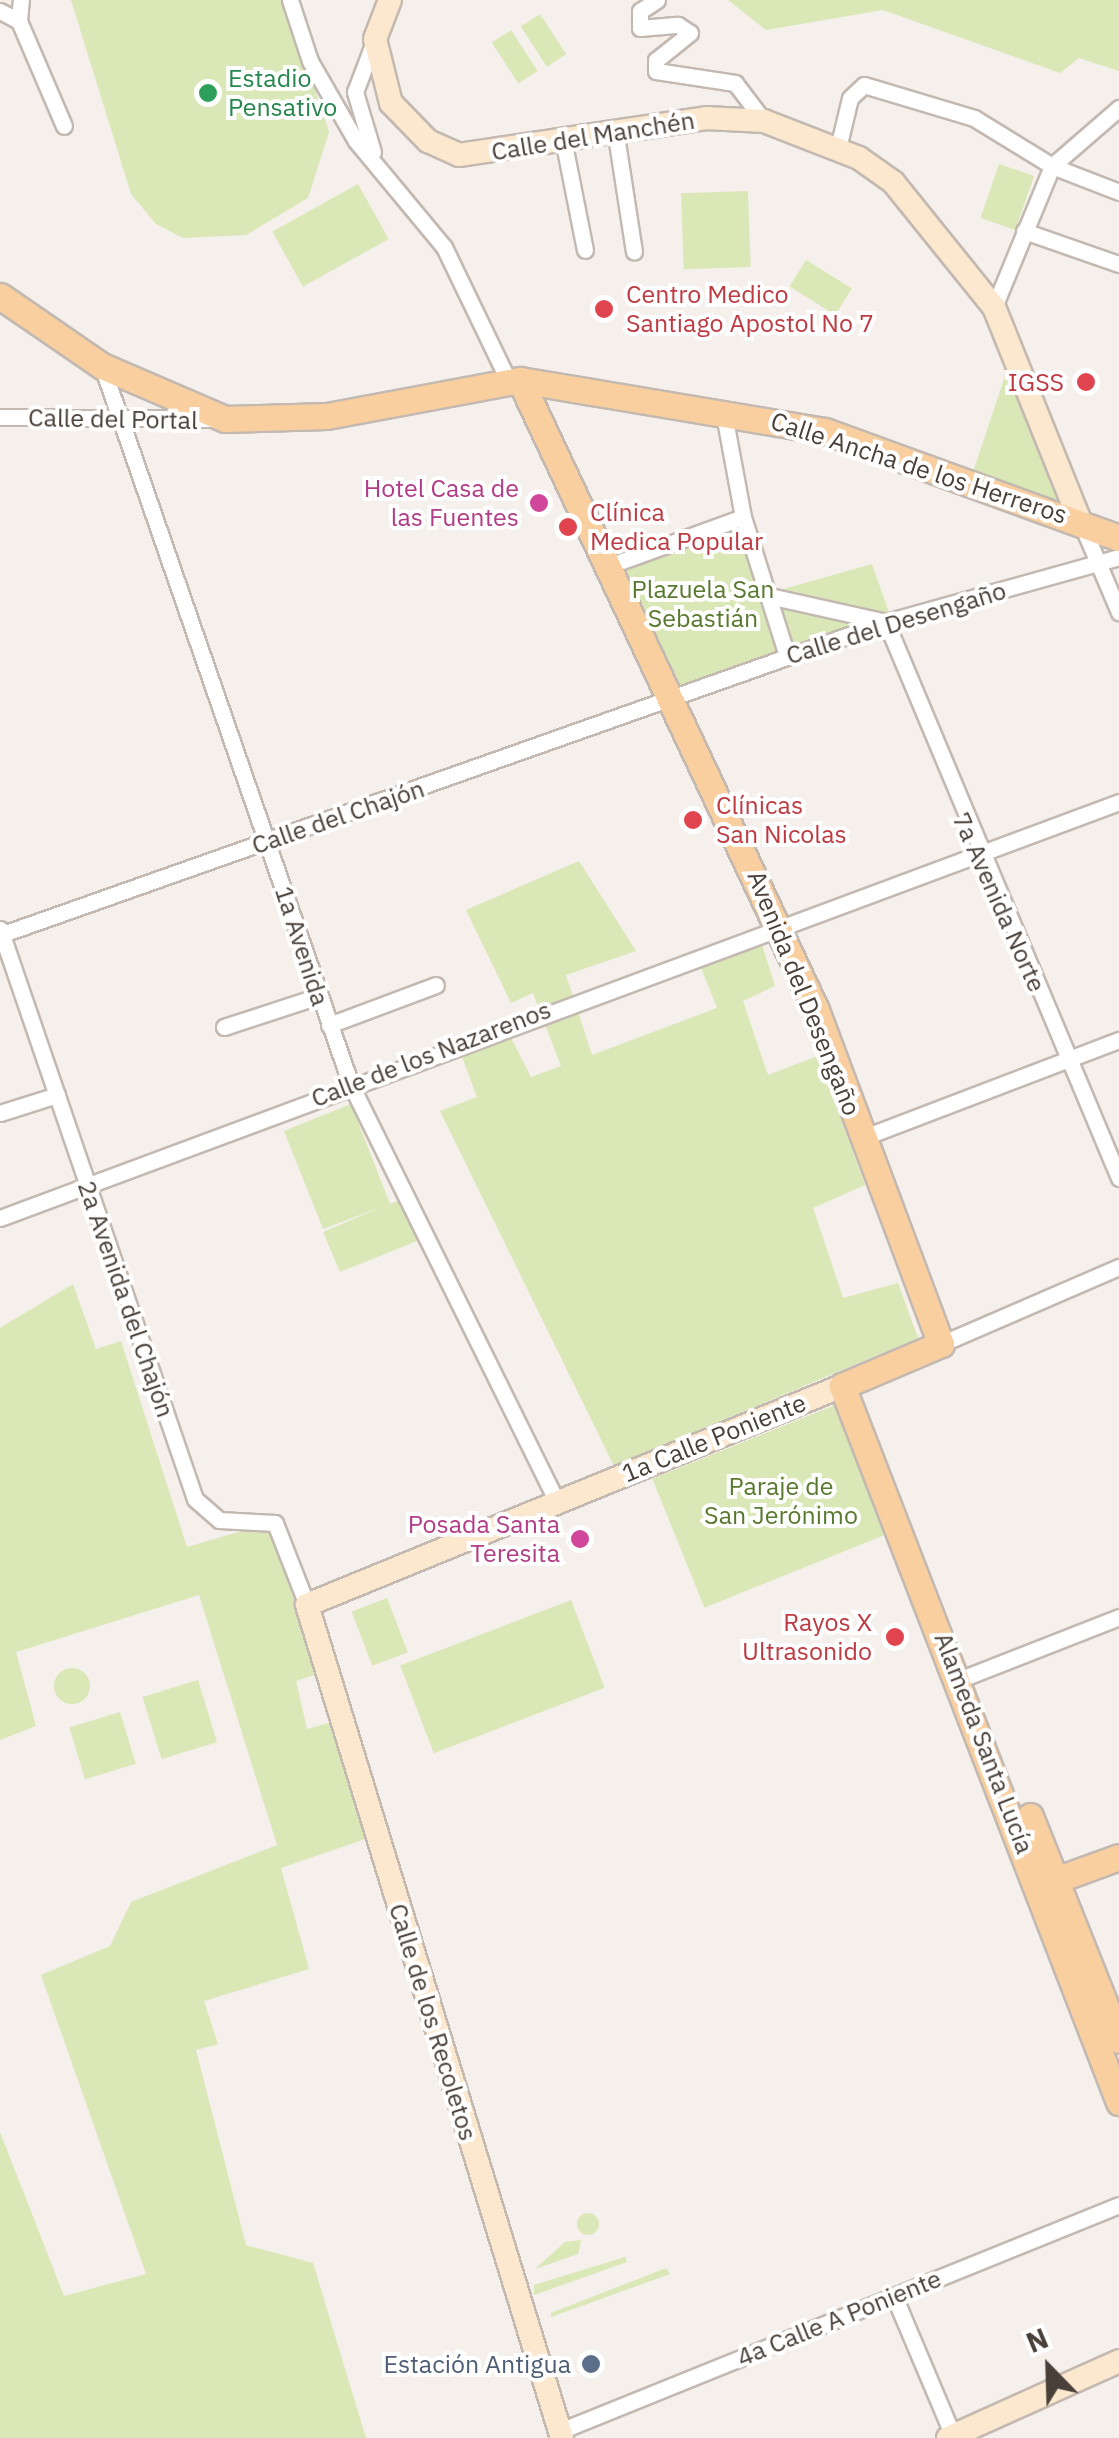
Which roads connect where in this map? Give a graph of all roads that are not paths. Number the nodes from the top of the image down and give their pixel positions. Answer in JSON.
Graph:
{"nodes":[{"id":1,"x":21,"y":0,"type":"edge"},
{"id":2,"x":290,"y":0,"type":"edge"},
{"id":3,"x":390,"y":0,"type":"edge"},
{"id":4,"x":656,"y":0,"type":"edge"},
{"id":5,"x":0,"y":11,"type":"edge"},
{"id":6,"x":19,"y":22,"type":"junction"},
{"id":7,"x":375,"y":39,"type":"junction"},
{"id":8,"x":1119,"y":108,"type":"edge"},
{"id":9,"x":764,"y":121,"type":"junction"},
{"id":10,"x":64,"y":126,"type":"dead end"},
{"id":11,"x":615,"y":129,"type":"junction"},
{"id":12,"x":564,"y":139,"type":"junction"},
{"id":13,"x":838,"y":148,"type":"junction"},
{"id":14,"x":1052,"y":166,"type":"junction"},
{"id":15,"x":386,"y":178,"type":"junction"},
{"id":16,"x":1119,"y":192,"type":"edge"},
{"id":17,"x":1024,"y":232,"type":"junction"},
{"id":18,"x":585,"y":250,"type":"dead end"},
{"id":19,"x":634,"y":252,"type":"dead end"},
{"id":20,"x":1119,"y":264,"type":"edge"},
{"id":21,"x":0,"y":296,"type":"edge"},
{"id":22,"x":994,"y":307,"type":"junction"},
{"id":23,"x":102,"y":366,"type":"junction"},
{"id":24,"x":514,"y":380,"type":"junction"},
{"id":25,"x":723,"y":408,"type":"junction"},
{"id":26,"x":117,"y":416,"type":"junction"},
{"id":27,"x":0,"y":417,"type":"edge"},
{"id":28,"x":225,"y":419,"type":"junction"},
{"id":29,"x":743,"y":517,"type":"junction"},
{"id":30,"x":1080,"y":521,"type":"junction"},
{"id":31,"x":1119,"y":538,"type":"edge"},
{"id":32,"x":1119,"y":557,"type":"edge"},
{"id":33,"x":1098,"y":563,"type":"junction"},
{"id":34,"x":614,"y":564,"type":"junction"},
{"id":35,"x":769,"y":596,"type":"junction"},
{"id":36,"x":1119,"y":612,"type":"edge"},
{"id":37,"x":886,"y":622,"type":"junction"},
{"id":38,"x":787,"y":656,"type":"junction"},
{"id":39,"x":676,"y":698,"type":"junction"},
{"id":40,"x":1119,"y":802,"type":"edge"},
{"id":41,"x":268,"y":842,"type":"junction"},
{"id":42,"x":976,"y":849,"type":"junction"},
{"id":43,"x":778,"y":922,"type":"junction"},
{"id":44,"x":1,"y":933,"type":"edge"},
{"id":45,"x":436,"y":985,"type":"dead end"},
{"id":46,"x":319,"y":996,"type":"junction"},
{"id":47,"x":328,"y":1025,"type":"junction"},
{"id":48,"x":224,"y":1027,"type":"dead end"},
{"id":49,"x":1119,"y":1040,"type":"edge"},
{"id":50,"x":1068,"y":1060,"type":"junction"},
{"id":51,"x":351,"y":1085,"type":"junction"},
{"id":52,"x":57,"y":1095,"type":"junction"},
{"id":53,"x":0,"y":1113,"type":"edge"},
{"id":54,"x":862,"y":1138,"type":"junction"},
{"id":55,"x":1119,"y":1178,"type":"edge"},
{"id":56,"x":85,"y":1186,"type":"junction"},
{"id":57,"x":0,"y":1218,"type":"edge"},
{"id":58,"x":1119,"y":1267,"type":"edge"},
{"id":59,"x":941,"y":1344,"type":"junction"},
{"id":60,"x":850,"y":1383,"type":"junction"},
{"id":61,"x":558,"y":1503,"type":"junction"},
{"id":62,"x":307,"y":1605,"type":"junction"},
{"id":63,"x":1119,"y":1617,"type":"edge"},
{"id":64,"x":968,"y":1678,"type":"junction"},
{"id":65,"x":1119,"y":1856,"type":"edge"},
{"id":66,"x":1047,"y":1884,"type":"junction"},
{"id":67,"x":1119,"y":2040,"type":"edge"},
{"id":68,"x":1119,"y":2102,"type":"edge"},
{"id":69,"x":1119,"y":2205,"type":"edge"},
{"id":70,"x":894,"y":2296,"type":"junction"},
{"id":71,"x":1119,"y":2360,"type":"edge"},
{"id":72,"x":561,"y":2434,"type":"edge"},
{"id":73,"x":951,"y":2437,"type":"edge"}],
"edges":[{"from":1,"to":6,"type":"street"},
{"from":2,"to":15,"type":"street"},
{"from":3,"to":7,"type":"street"},
{"from":4,"to":9,"type":"street"},
{"from":5,"to":6,"type":"street"},
{"from":6,"to":10,"type":"street"},
{"from":7,"to":12,"type":"street","name":"Calle del Manchén"},
{"from":7,"to":15,"type":"street"},
{"from":8,"to":14,"type":"street"},
{"from":9,"to":11,"type":"street","name":"Calle del Manchén"},
{"from":9,"to":13,"type":"street","name":"Calle del Manchén"},
{"from":11,"to":12,"type":"street","name":"Calle del Manchén"},
{"from":11,"to":19,"type":"street"},
{"from":12,"to":18,"type":"street"},
{"from":13,"to":14,"type":"street"},
{"from":13,"to":22,"type":"street","name":"Calle del Manchén"},
{"from":14,"to":16,"type":"street"},
{"from":14,"to":17,"type":"street"},
{"from":15,"to":24,"type":"street"},
{"from":17,"to":20,"type":"street"},
{"from":17,"to":22,"type":"street"},
{"from":21,"to":23,"type":"main road"},
{"from":22,"to":30,"type":"street","name":"Calle del Manchén"},
{"from":23,"to":26,"type":"street","name":"1a Avenida"},
{"from":23,"to":28,"type":"main road"},
{"from":24,"to":25,"type":"main road","name":"Calle Ancha de los Herreros"},
{"from":24,"to":28,"type":"main road","name":"Calle Ancha de los Herreros"},
{"from":24,"to":34,"type":"main road","name":"Avenida del Desengaño"},
{"from":25,"to":29,"type":"street"},
{"from":25,"to":30,"type":"main road","name":"Calle Ancha de los Herreros"},
{"from":26,"to":27,"type":"street","name":"Calle del Portal"},
{"from":26,"to":28,"type":"street","name":"Calle del Portal"},
{"from":26,"to":41,"type":"street","name":"1a Avenida"},
{"from":29,"to":34,"type":"street"},
{"from":29,"to":35,"type":"street"},
{"from":30,"to":31,"type":"main road"},
{"from":30,"to":33,"type":"street"},
{"from":32,"to":33,"type":"street","name":"Calle del Desengaño"},
{"from":33,"to":36,"type":"street"},
{"from":33,"to":37,"type":"street","name":"Calle del Desengaño"},
{"from":34,"to":39,"type":"main road","name":"Avenida del Desengaño"},
{"from":35,"to":37,"type":"street"},
{"from":35,"to":38,"type":"street"},
{"from":37,"to":38,"type":"street","name":"Calle del Desengaño"},
{"from":37,"to":42,"type":"street","name":"7a Avenida Norte"},
{"from":38,"to":39,"type":"street","name":"Calle del Desengaño"},
{"from":39,"to":41,"type":"street","name":"Calle del Chajón"},
{"from":39,"to":43,"type":"main road","name":"Avenida del Desengaño"},
{"from":40,"to":42,"type":"street","name":"Calle de los Nazarenos"},
{"from":41,"to":44,"type":"street","name":"Calle del Chajón"},
{"from":41,"to":46,"type":"street","name":"1a Avenida"},
{"from":42,"to":43,"type":"street","name":"Calle de los Nazarenos"},
{"from":42,"to":50,"type":"street","name":"7a Avenida Norte"},
{"from":43,"to":51,"type":"street","name":"Calle de los Nazarenos"},
{"from":43,"to":54,"type":"main road","name":"Avenida del Desengaño"},
{"from":44,"to":52,"type":"street","name":"2a Avenida del Chajón"},
{"from":45,"to":47,"type":"street"},
{"from":46,"to":47,"type":"street","name":"1a Avenida"},
{"from":46,"to":48,"type":"street"},
{"from":47,"to":51,"type":"street","name":"1a Avenida"},
{"from":49,"to":50,"type":"street"},
{"from":50,"to":54,"type":"street"},
{"from":50,"to":55,"type":"street","name":"7a Avenida Norte"},
{"from":51,"to":56,"type":"street","name":"Calle de los Nazarenos"},
{"from":51,"to":61,"type":"street","name":"1a Avenida"},
{"from":52,"to":53,"type":"street"},
{"from":52,"to":56,"type":"street","name":"2a Avenida del Chajón"},
{"from":54,"to":59,"type":"main road","name":"Avenida del Desengaño"},
{"from":56,"to":57,"type":"street"},
{"from":56,"to":62,"type":"street","name":"2a Avenida del Chajón"},
{"from":58,"to":59,"type":"street","name":"1a Calle Poniente"},
{"from":59,"to":60,"type":"main road","name":"1a Calle Poniente"},
{"from":60,"to":61,"type":"street","name":"1a Calle Poniente"},
{"from":60,"to":64,"type":"main road","name":"Alameda Santa Lucía"},
{"from":61,"to":62,"type":"street","name":"1a Calle Poniente"},
{"from":62,"to":72,"type":"street","name":"Calle de los Recoletos"},
{"from":63,"to":64,"type":"street"},
{"from":64,"to":66,"type":"main road","name":"Alameda Santa Lucía"},
{"from":65,"to":66,"type":"main road"},
{"from":66,"to":67,"type":"main road","name":"Alameda Santa Lucía"},
{"from":66,"to":68,"type":"main road","name":"Alameda Santa Lucía"},
{"from":69,"to":70,"type":"street","name":"4a Calle A Poniente"},
{"from":70,"to":72,"type":"street","name":"4a Calle A Poniente"},
{"from":70,"to":73,"type":"street"},
{"from":71,"to":73,"type":"street"}]}
